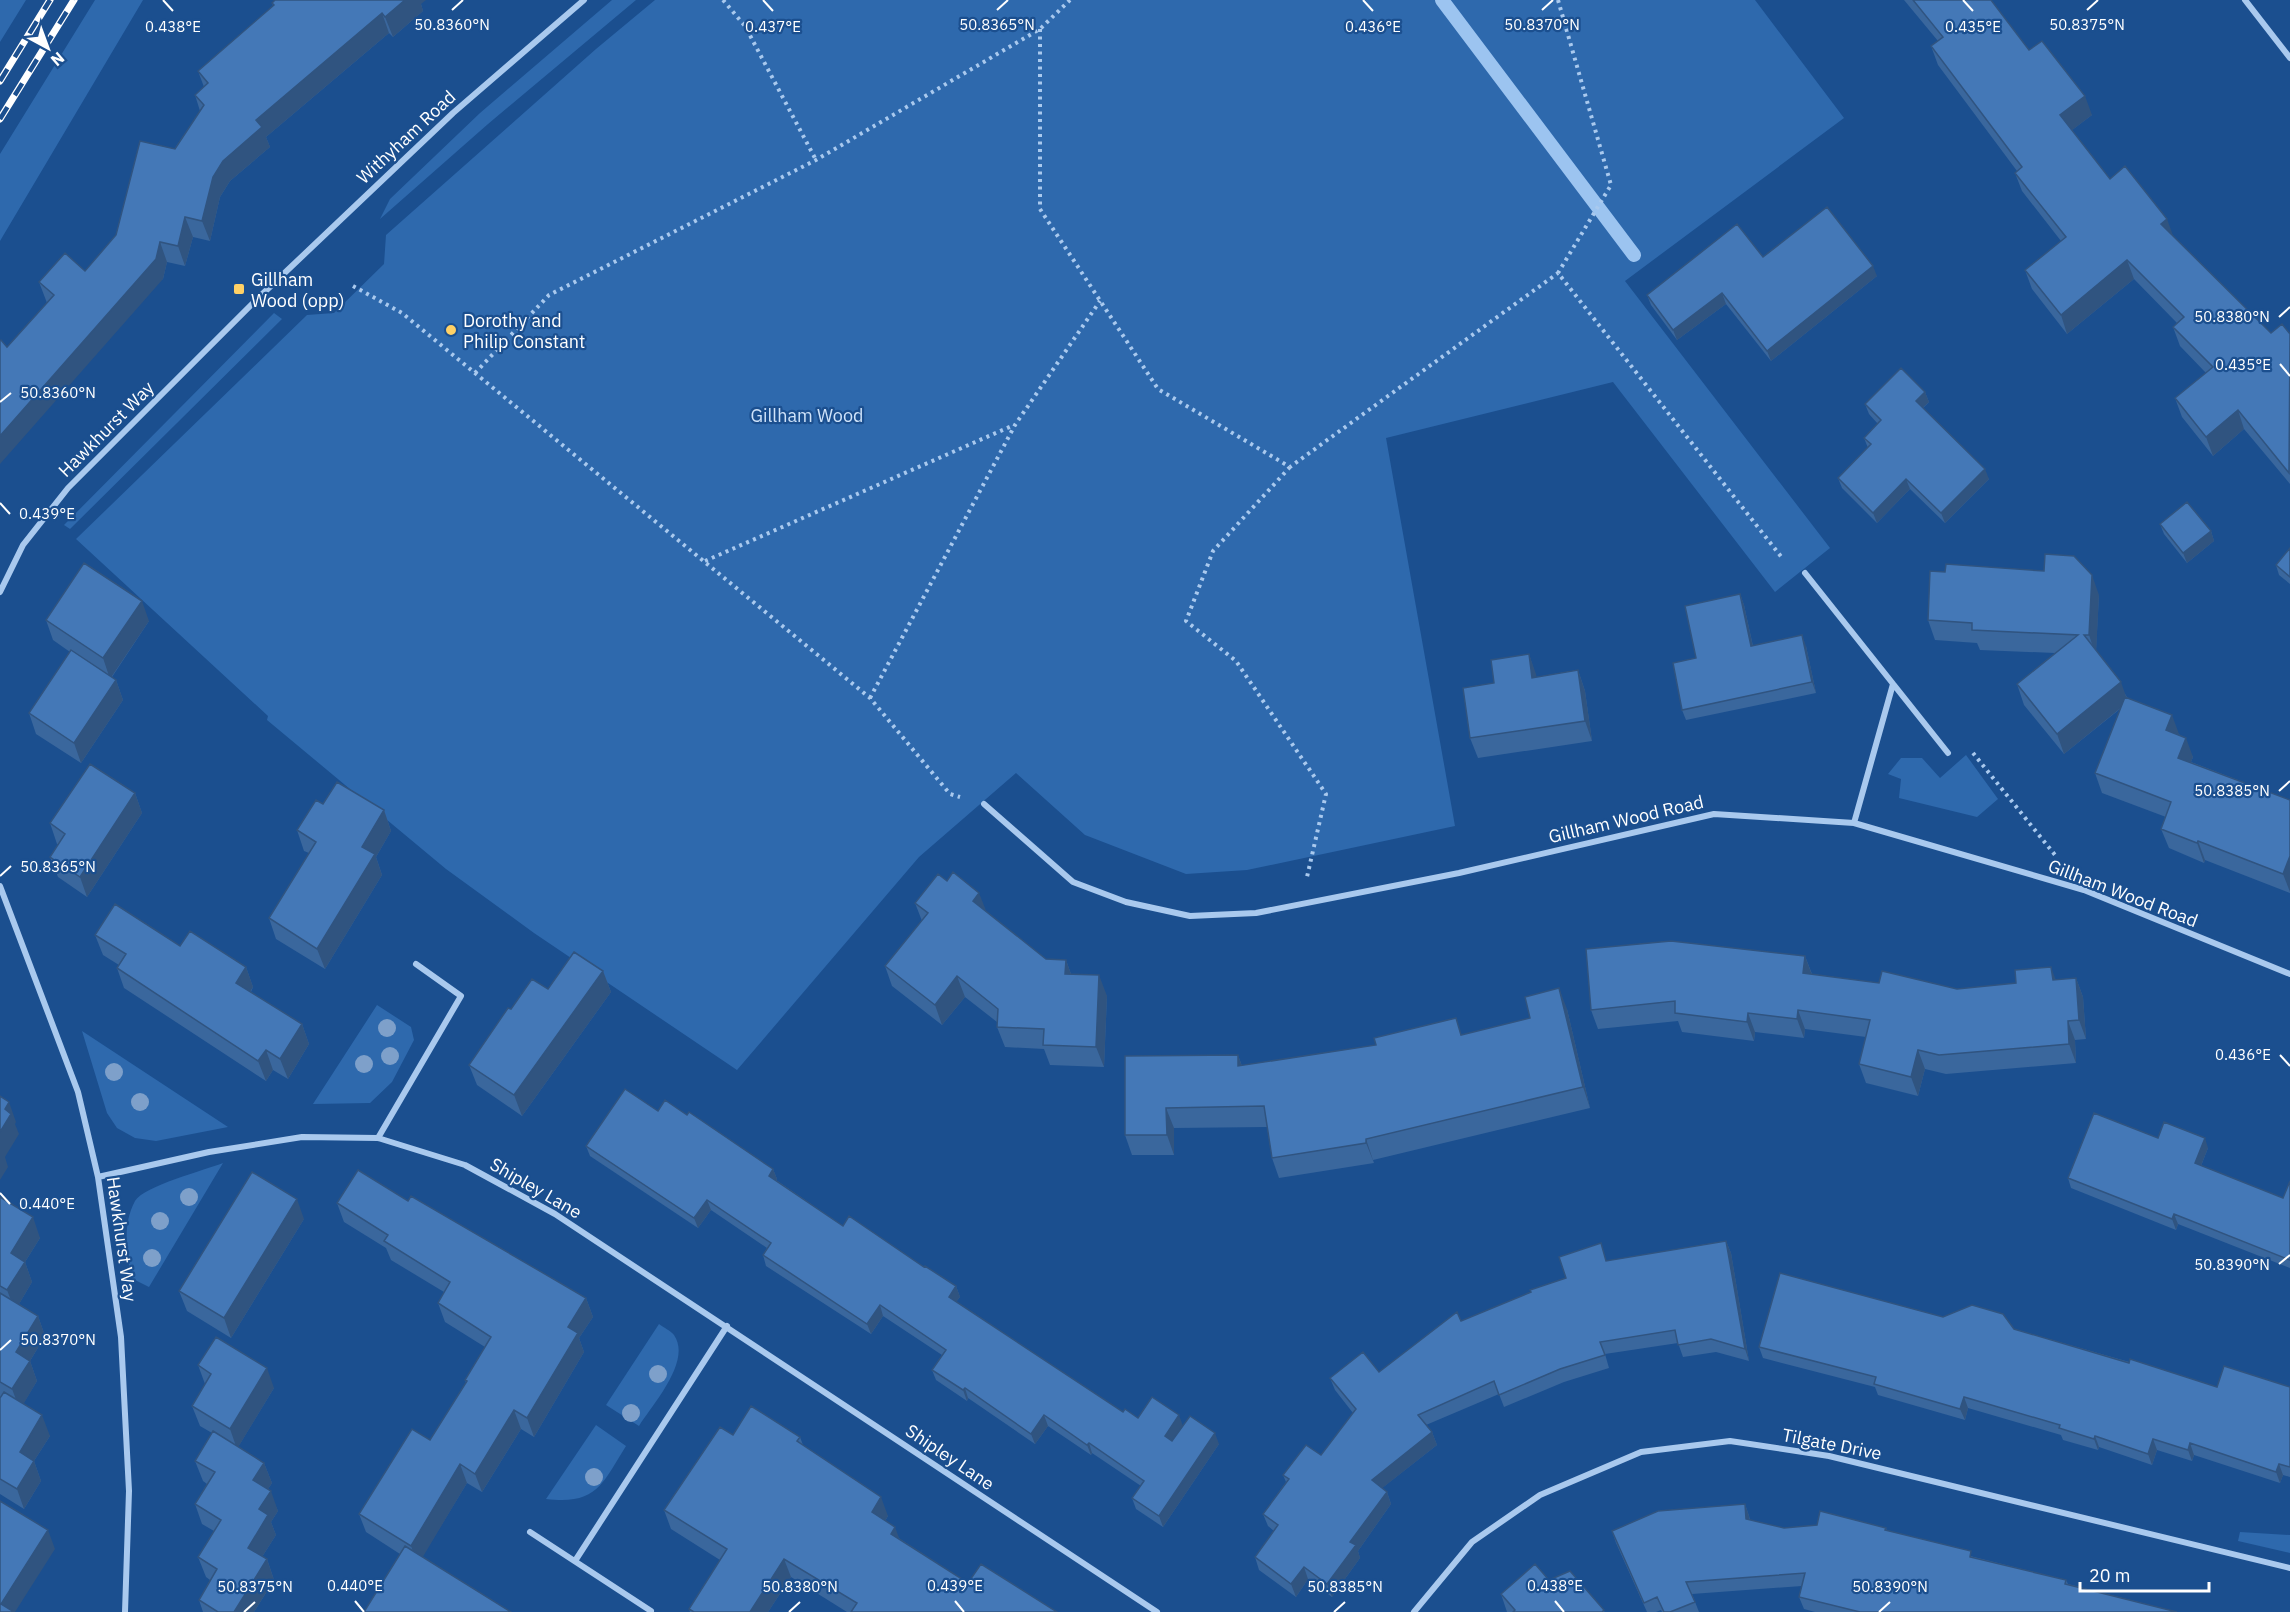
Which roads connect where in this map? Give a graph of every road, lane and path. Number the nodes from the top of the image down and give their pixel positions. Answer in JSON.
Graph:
{"nodes":[{"id":1,"x":584,"y":0,"type":"edge"},
{"id":2,"x":723,"y":0,"type":"edge"},
{"id":3,"x":1070,"y":0,"type":"edge"},
{"id":4,"x":1558,"y":0,"type":"edge"},
{"id":5,"x":2245,"y":0,"type":"edge"},
{"id":6,"x":1040,"y":29,"type":"junction"},
{"id":7,"x":2290,"y":58,"type":"edge"},
{"id":8,"x":816,"y":160,"type":"junction"},
{"id":9,"x":1558,"y":273,"type":"junction"},
{"id":10,"x":353,"y":286,"type":"dead end"},
{"id":11,"x":1100,"y":301,"type":"junction"},
{"id":12,"x":254,"y":302,"type":"joint"},
{"id":13,"x":475,"y":373,"type":"junction"},
{"id":14,"x":1015,"y":425,"type":"junction"},
{"id":15,"x":1290,"y":466,"type":"junction"},
{"id":16,"x":705,"y":561,"type":"junction"},
{"id":17,"x":1805,"y":573,"type":"joint"},
{"id":18,"x":0,"y":592,"type":"edge"},
{"id":19,"x":1893,"y":684,"type":"junction"},
{"id":20,"x":870,"y":698,"type":"junction"},
{"id":21,"x":1948,"y":753,"type":"joint"},
{"id":22,"x":984,"y":804,"type":"joint"},
{"id":23,"x":1854,"y":823,"type":"junction"},
{"id":24,"x":0,"y":886,"type":"edge"},
{"id":25,"x":2084,"y":890,"type":"junction"},
{"id":26,"x":1301,"y":904,"type":"junction"},
{"id":27,"x":416,"y":964,"type":"dead end"},
{"id":28,"x":2290,"y":974,"type":"edge"},
{"id":29,"x":378,"y":1138,"type":"junction"},
{"id":30,"x":98,"y":1177,"type":"junction"},
{"id":31,"x":727,"y":1326,"type":"junction"},
{"id":32,"x":530,"y":1532,"type":"dead end"},
{"id":33,"x":575,"y":1561,"type":"junction"},
{"id":34,"x":2290,"y":1568,"type":"edge"},
{"id":35,"x":651,"y":1611,"type":"edge"},
{"id":36,"x":125,"y":1612,"type":"edge"},
{"id":37,"x":1157,"y":1612,"type":"edge"},
{"id":38,"x":1414,"y":1612,"type":"edge"}],
"edges":[{"from":1,"to":12,"type":"street","name":"Withyham Road"},
{"from":2,"to":8,"type":"path"},
{"from":3,"to":6,"type":"path"},
{"from":4,"to":9,"type":"path"},
{"from":5,"to":7,"type":"street"},
{"from":6,"to":8,"type":"path"},
{"from":6,"to":11,"type":"path"},
{"from":8,"to":13,"type":"path"},
{"from":9,"to":15,"type":"path"},
{"from":9,"to":17,"type":"path"},
{"from":10,"to":13,"type":"path"},
{"from":11,"to":14,"type":"path"},
{"from":11,"to":15,"type":"path"},
{"from":12,"to":18,"type":"street","name":"Hawkhurst Way"},
{"from":13,"to":16,"type":"path"},
{"from":14,"to":16,"type":"path"},
{"from":14,"to":20,"type":"path"},
{"from":15,"to":26,"type":"path"},
{"from":16,"to":20,"type":"path"},
{"from":17,"to":19,"type":"street"},
{"from":19,"to":21,"type":"street"},
{"from":19,"to":23,"type":"street"},
{"from":20,"to":22,"type":"path"},
{"from":21,"to":25,"type":"path"},
{"from":22,"to":26,"type":"street","name":"Gillham Wood Road"},
{"from":23,"to":25,"type":"street","name":"Gillham Wood Road"},
{"from":23,"to":26,"type":"street","name":"Gillham Wood Road"},
{"from":24,"to":30,"type":"street","name":"Hawkhurst Way"},
{"from":25,"to":28,"type":"street","name":"Gillham Wood Road"},
{"from":27,"to":29,"type":"street"},
{"from":29,"to":30,"type":"street","name":"Shipley Lane"},
{"from":29,"to":31,"type":"street","name":"Shipley Lane"},
{"from":30,"to":36,"type":"street","name":"Hawkhurst Way"},
{"from":31,"to":33,"type":"street"},
{"from":31,"to":37,"type":"street","name":"Shipley Lane"},
{"from":32,"to":33,"type":"street"},
{"from":33,"to":35,"type":"street"},
{"from":34,"to":38,"type":"street","name":"Tilgate Drive"}]}
